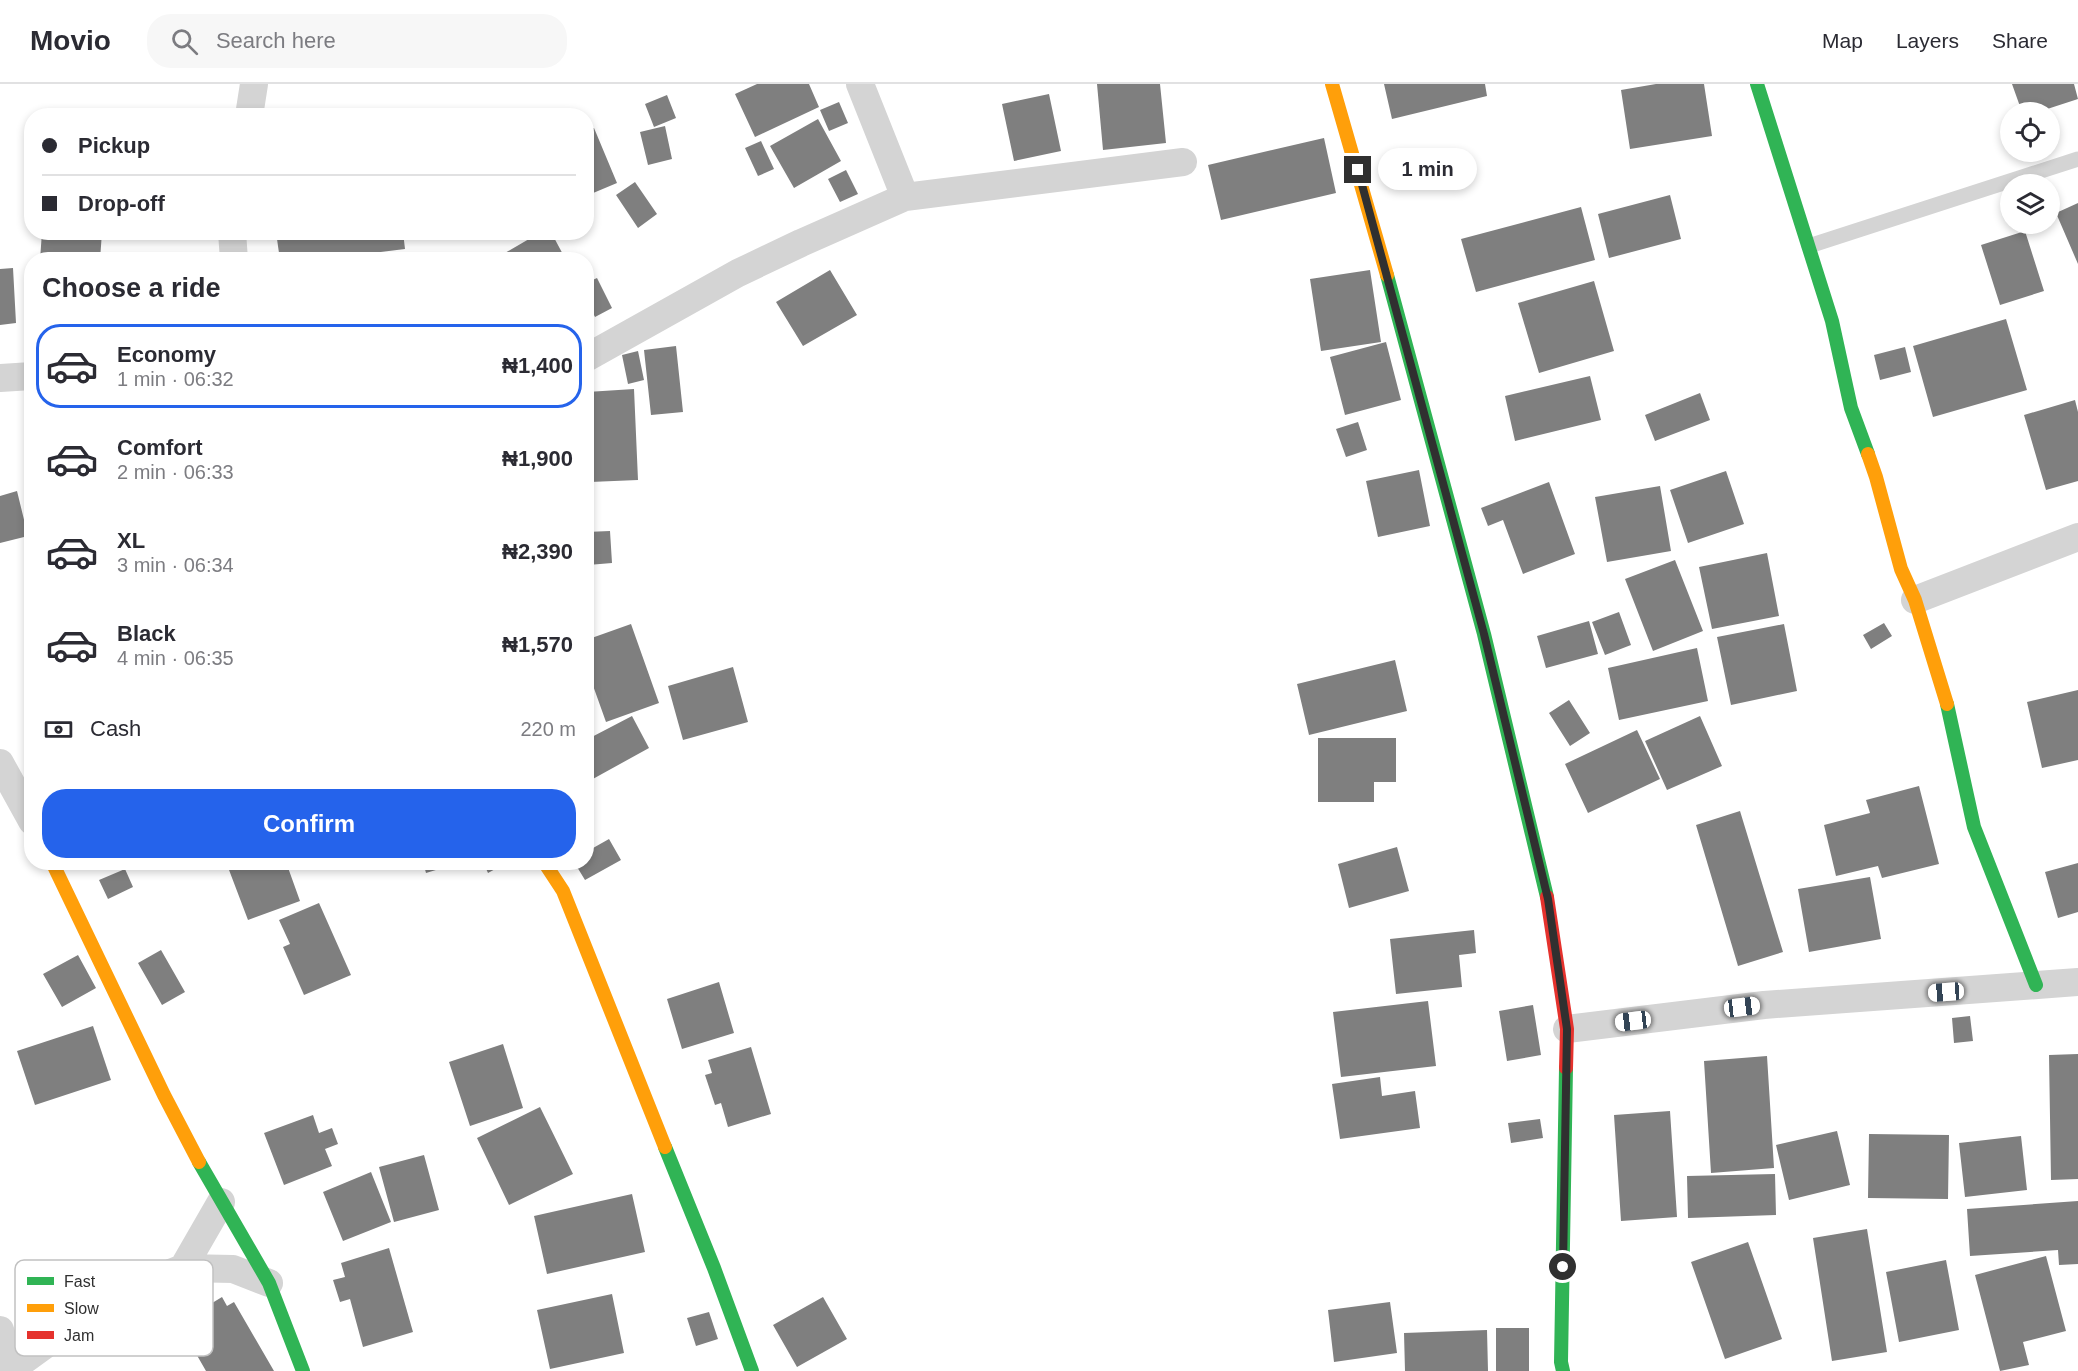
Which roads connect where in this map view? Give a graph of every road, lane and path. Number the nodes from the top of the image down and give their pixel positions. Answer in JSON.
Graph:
{"nodes":[{"id":1,"x":254,"y":84,"type":"edge"},
{"id":2,"x":860,"y":84,"type":"edge"},
{"id":3,"x":1332,"y":84,"type":"edge"},
{"id":4,"x":1757,"y":84,"type":"edge"},
{"id":5,"x":250,"y":108,"type":"edge"},
{"id":6,"x":2078,"y":159,"type":"edge"},
{"id":7,"x":1183,"y":162,"type":"dead end"},
{"id":8,"x":904,"y":197,"type":"junction"},
{"id":9,"x":1809,"y":246,"type":"junction"},
{"id":10,"x":594,"y":354,"type":"edge"},
{"id":11,"x":24,"y":376,"type":"edge"},
{"id":12,"x":0,"y":378,"type":"edge"},
{"id":13,"x":2078,"y":537,"type":"edge"},
{"id":14,"x":1914,"y":600,"type":"junction"},
{"id":15,"x":0,"y":763,"type":"edge"},
{"id":16,"x":24,"y":806,"type":"edge"},
{"id":17,"x":56,"y":870,"type":"edge"},
{"id":18,"x":549,"y":870,"type":"edge"},
{"id":19,"x":2078,"y":982,"type":"edge"},
{"id":20,"x":2036,"y":985,"type":"junction"},
{"id":21,"x":1567,"y":1029,"type":"junction"},
{"id":22,"x":221,"y":1202,"type":"junction"},
{"id":23,"x":188,"y":1260,"type":"edge"},
{"id":24,"x":213,"y":1269,"type":"edge"},
{"id":25,"x":269,"y":1283,"type":"junction"},
{"id":26,"x":0,"y":1330,"type":"edge"},
{"id":27,"x":30,"y":1356,"type":"edge"},
{"id":28,"x":11,"y":1370,"type":"edge"},
{"id":29,"x":303,"y":1371,"type":"edge"},
{"id":30,"x":752,"y":1371,"type":"edge"},
{"id":31,"x":1563,"y":1371,"type":"edge"}],
"edges":[{"from":1,"to":5,"type":"street"},
{"from":2,"to":8,"type":"street"},
{"from":3,"to":21,"type":"street"},
{"from":4,"to":9,"type":"street"},
{"from":6,"to":9,"type":"lane"},
{"from":7,"to":8,"type":"street"},
{"from":8,"to":10,"type":"street"},
{"from":9,"to":14,"type":"street"},
{"from":11,"to":12,"type":"street"},
{"from":13,"to":14,"type":"street"},
{"from":14,"to":20,"type":"street"},
{"from":15,"to":16,"type":"street"},
{"from":17,"to":22,"type":"street"},
{"from":18,"to":30,"type":"street"},
{"from":19,"to":20,"type":"street"},
{"from":20,"to":21,"type":"street"},
{"from":21,"to":31,"type":"street"},
{"from":22,"to":23,"type":"street"},
{"from":22,"to":25,"type":"street"},
{"from":24,"to":25,"type":"street"},
{"from":25,"to":29,"type":"street"},
{"from":26,"to":28,"type":"street"},
{"from":27,"to":28,"type":"street"}]}
